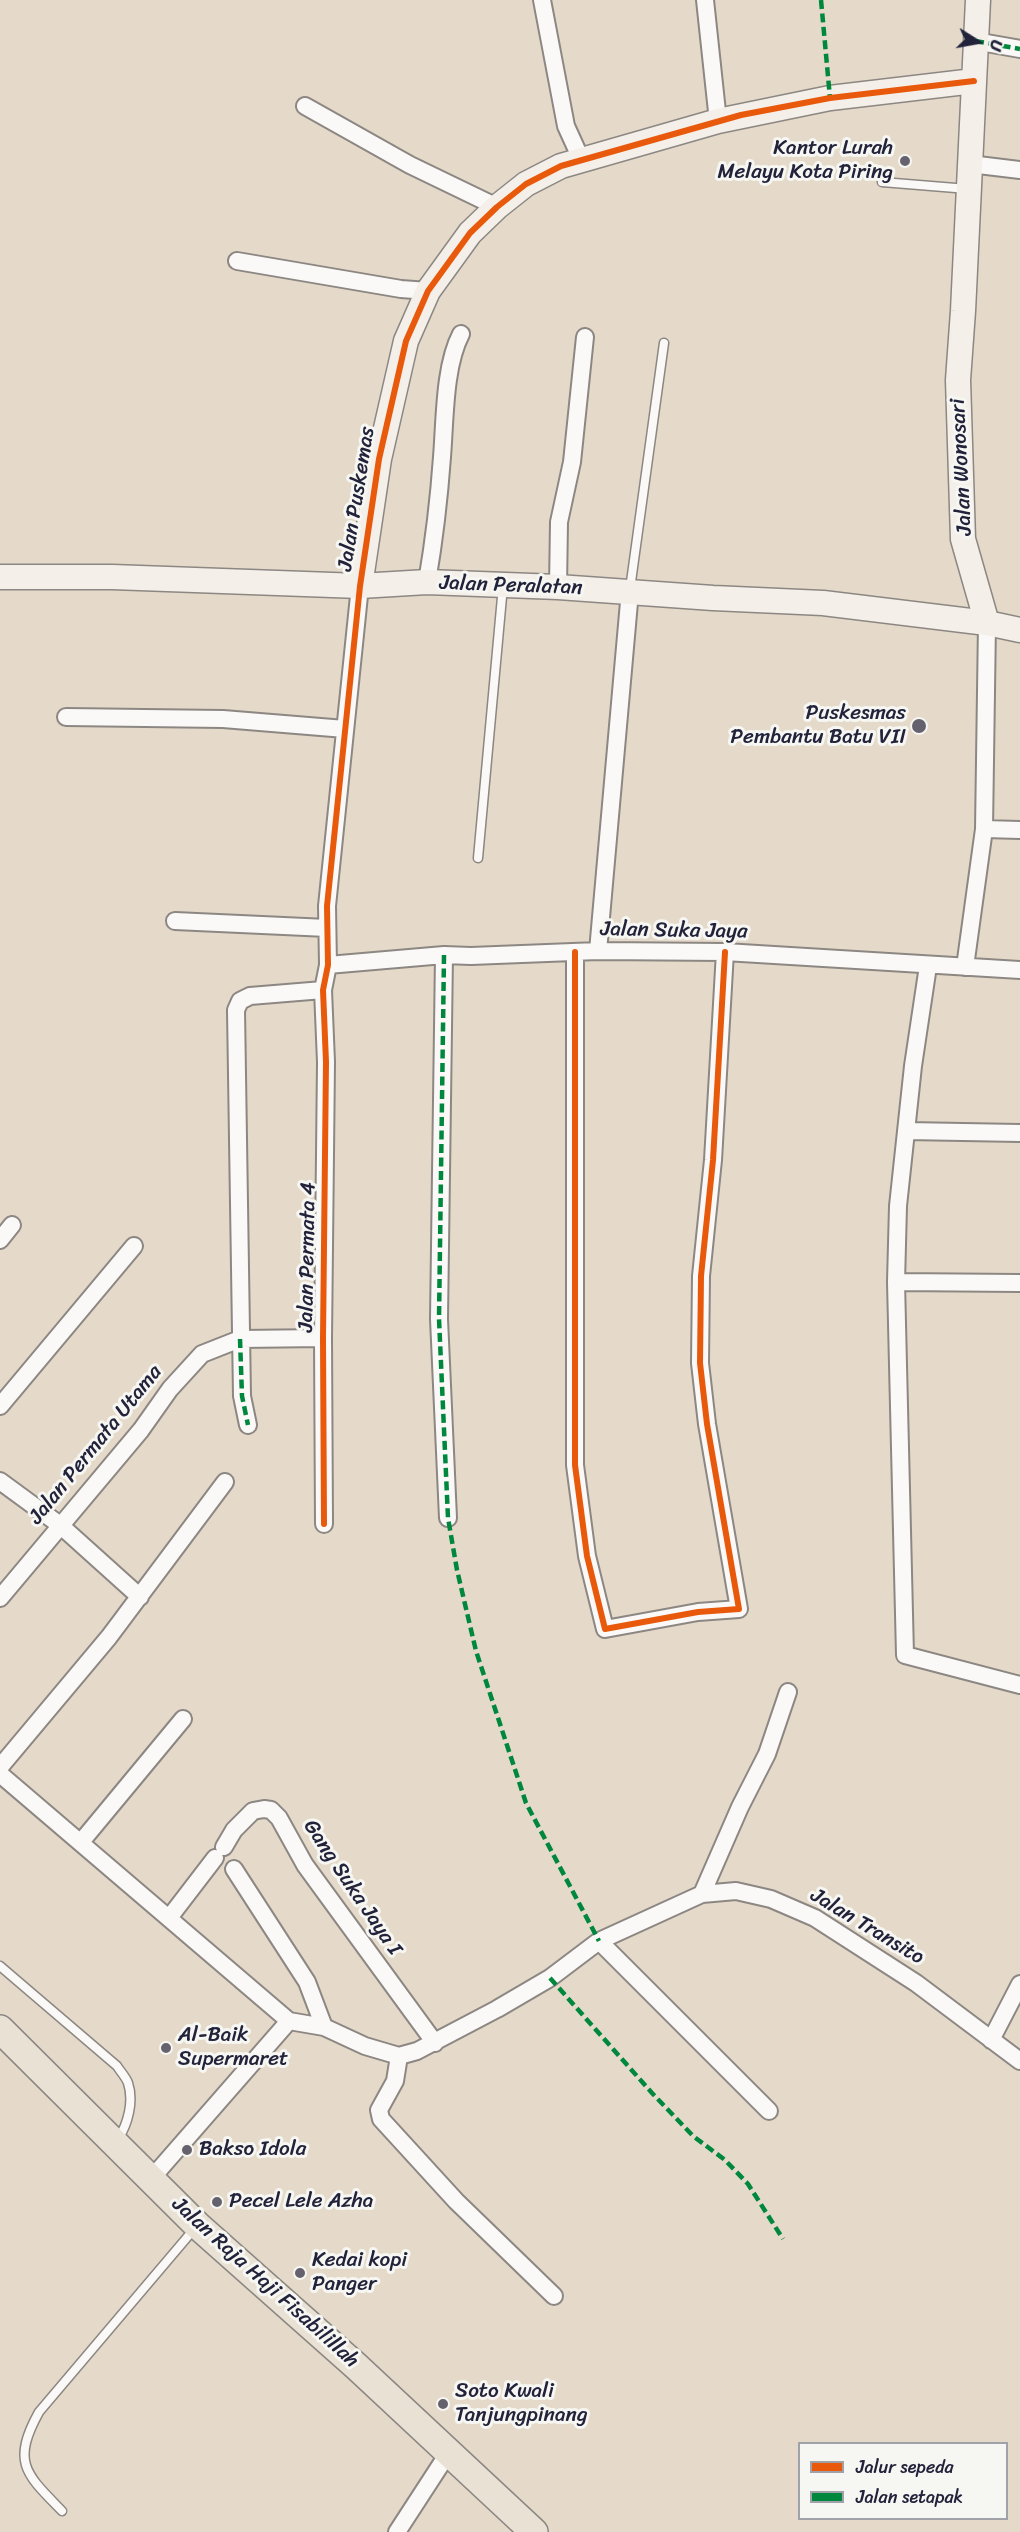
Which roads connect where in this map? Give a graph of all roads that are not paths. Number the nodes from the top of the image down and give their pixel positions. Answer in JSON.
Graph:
{"nodes":[{"id":1,"x":542,"y":0,"type":"edge"},
{"id":2,"x":705,"y":0,"type":"edge"},
{"id":3,"x":978,"y":0,"type":"edge"},
{"id":4,"x":975,"y":41,"type":"junction"},
{"id":5,"x":1020,"y":49,"type":"edge"},
{"id":6,"x":974,"y":81,"type":"junction"},
{"id":7,"x":305,"y":106,"type":"dead end"},
{"id":8,"x":718,"y":121,"type":"junction"},
{"id":9,"x":581,"y":159,"type":"junction"},
{"id":10,"x":970,"y":164,"type":"junction"},
{"id":11,"x":1020,"y":170,"type":"edge"},
{"id":12,"x":882,"y":182,"type":"dead end"},
{"id":13,"x":969,"y":189,"type":"junction"},
{"id":14,"x":496,"y":207,"type":"junction"},
{"id":15,"x":237,"y":261,"type":"dead end"},
{"id":16,"x":428,"y":291,"type":"junction"},
{"id":17,"x":461,"y":334,"type":"dead end"},
{"id":18,"x":585,"y":337,"type":"dead end"},
{"id":19,"x":664,"y":342,"type":"dead end"},
{"id":20,"x":0,"y":577,"type":"edge"},
{"id":21,"x":427,"y":582,"type":"junction"},
{"id":22,"x":502,"y":585,"type":"junction"},
{"id":23,"x":360,"y":586,"type":"junction"},
{"id":24,"x":558,"y":587,"type":"junction"},
{"id":25,"x":630,"y":591,"type":"junction"},
{"id":26,"x":987,"y":622,"type":"junction"},
{"id":27,"x":1020,"y":630,"type":"edge"},
{"id":28,"x":66,"y":717,"type":"dead end"},
{"id":29,"x":345,"y":729,"type":"junction"},
{"id":30,"x":984,"y":829,"type":"junction"},
{"id":31,"x":1020,"y":830,"type":"edge"},
{"id":32,"x":478,"y":858,"type":"dead end"},
{"id":33,"x":175,"y":921,"type":"dead end"},
{"id":34,"x":327,"y":928,"type":"junction"},
{"id":35,"x":598,"y":951,"type":"junction"},
{"id":36,"x":575,"y":952,"type":"junction"},
{"id":37,"x":724,"y":952,"type":"junction"},
{"id":38,"x":444,"y":955,"type":"junction"},
{"id":39,"x":328,"y":965,"type":"junction"},
{"id":40,"x":928,"y":966,"type":"junction"},
{"id":41,"x":965,"y":967,"type":"junction"},
{"id":42,"x":1020,"y":970,"type":"edge"},
{"id":43,"x":323,"y":990,"type":"junction"},
{"id":44,"x":906,"y":1131,"type":"junction"},
{"id":45,"x":1020,"y":1133,"type":"edge"},
{"id":46,"x":12,"y":1225,"type":"dead end"},
{"id":47,"x":0,"y":1240,"type":"edge"},
{"id":48,"x":134,"y":1246,"type":"dead end"},
{"id":49,"x":896,"y":1282,"type":"junction"},
{"id":50,"x":1020,"y":1283,"type":"edge"},
{"id":51,"x":323,"y":1338,"type":"junction"},
{"id":52,"x":240,"y":1339,"type":"junction"},
{"id":53,"x":0,"y":1406,"type":"edge"},
{"id":54,"x":248,"y":1425,"type":"dead end"},
{"id":55,"x":0,"y":1480,"type":"edge"},
{"id":56,"x":225,"y":1482,"type":"dead end"},
{"id":57,"x":448,"y":1518,"type":"dead end"},
{"id":58,"x":324,"y":1524,"type":"dead end"},
{"id":59,"x":60,"y":1525,"type":"junction"},
{"id":60,"x":140,"y":1597,"type":"junction"},
{"id":61,"x":0,"y":1598,"type":"edge"},
{"id":62,"x":1020,"y":1685,"type":"edge"},
{"id":63,"x":788,"y":1692,"type":"dead end"},
{"id":64,"x":183,"y":1719,"type":"dead end"},
{"id":65,"x":0,"y":1767,"type":"edge"},
{"id":66,"x":0,"y":1774,"type":"edge"},
{"id":67,"x":81,"y":1842,"type":"junction"},
{"id":68,"x":234,"y":1869,"type":"dead end"},
{"id":69,"x":702,"y":1894,"type":"junction"},
{"id":70,"x":169,"y":1918,"type":"junction"},
{"id":71,"x":599,"y":1941,"type":"junction"},
{"id":72,"x":0,"y":1966,"type":"edge"},
{"id":73,"x":1020,"y":1984,"type":"edge"},
{"id":74,"x":289,"y":2020,"type":"junction"},
{"id":75,"x":324,"y":2027,"type":"junction"},
{"id":76,"x":0,"y":2029,"type":"edge"},
{"id":77,"x":991,"y":2040,"type":"junction"},
{"id":78,"x":435,"y":2043,"type":"junction"},
{"id":79,"x":399,"y":2056,"type":"junction"},
{"id":80,"x":1020,"y":2061,"type":"edge"},
{"id":81,"x":769,"y":2110,"type":"dead end"},
{"id":82,"x":115,"y":2143,"type":"junction"},
{"id":83,"x":152,"y":2179,"type":"junction"},
{"id":84,"x":197,"y":2225,"type":"junction"},
{"id":85,"x":554,"y":2296,"type":"dead end"},
{"id":86,"x":449,"y":2452,"type":"junction"},
{"id":87,"x":62,"y":2511,"type":"dead end"},
{"id":88,"x":397,"y":2532,"type":"edge"},
{"id":89,"x":534,"y":2532,"type":"edge"}],
"edges":[{"from":1,"to":9,"type":"street"},
{"from":2,"to":8,"type":"street"},
{"from":3,"to":4,"type":"street","name":"Jalan Wonosari"},
{"from":4,"to":5,"type":"street"},
{"from":4,"to":6,"type":"street","name":"Jalan Wonosari"},
{"from":6,"to":8,"type":"street","name":"Jalan Puskemas"},
{"from":6,"to":10,"type":"street","name":"Jalan Wonosari"},
{"from":7,"to":14,"type":"street"},
{"from":8,"to":9,"type":"street","name":"Jalan Puskemas"},
{"from":9,"to":14,"type":"street","name":"Jalan Puskemas"},
{"from":10,"to":11,"type":"street"},
{"from":10,"to":13,"type":"street","name":"Jalan Wonosari"},
{"from":12,"to":13,"type":"lane"},
{"from":13,"to":26,"type":"street","name":"Jalan Wonosari"},
{"from":14,"to":16,"type":"street","name":"Jalan Puskemas"},
{"from":15,"to":16,"type":"street"},
{"from":16,"to":23,"type":"street","name":"Jalan Puskemas"},
{"from":17,"to":21,"type":"street"},
{"from":18,"to":24,"type":"street"},
{"from":19,"to":25,"type":"lane"},
{"from":20,"to":23,"type":"street","name":"Jalan Peralatan"},
{"from":21,"to":22,"type":"street","name":"Jalan Peralatan"},
{"from":21,"to":23,"type":"street","name":"Jalan Peralatan"},
{"from":22,"to":24,"type":"street","name":"Jalan Peralatan"},
{"from":22,"to":32,"type":"lane"},
{"from":23,"to":29,"type":"street","name":"Jalan Puskemas"},
{"from":24,"to":25,"type":"street","name":"Jalan Peralatan"},
{"from":25,"to":26,"type":"street","name":"Jalan Peralatan"},
{"from":25,"to":35,"type":"street"},
{"from":26,"to":27,"type":"street","name":"Jalan Peralatan"},
{"from":26,"to":30,"type":"street","name":"Jalan Wonosari"},
{"from":28,"to":29,"type":"street"},
{"from":29,"to":34,"type":"street","name":"Jalan Puskemas"},
{"from":30,"to":31,"type":"street"},
{"from":30,"to":41,"type":"street","name":"Jalan Wonosari"},
{"from":33,"to":34,"type":"street"},
{"from":34,"to":39,"type":"street","name":"Jalan Puskemas"},
{"from":35,"to":36,"type":"street","name":"Jalan Suka Jaya"},
{"from":35,"to":37,"type":"street","name":"Jalan Suka Jaya"},
{"from":36,"to":37,"type":"street"},
{"from":36,"to":38,"type":"street","name":"Jalan Suka Jaya"},
{"from":37,"to":40,"type":"street","name":"Jalan Suka Jaya"},
{"from":38,"to":39,"type":"street","name":"Jalan Suka Jaya"},
{"from":38,"to":57,"type":"street"},
{"from":39,"to":43,"type":"street","name":"Jalan Permata 4"},
{"from":40,"to":41,"type":"street","name":"Jalan Suka Jaya"},
{"from":40,"to":44,"type":"street"},
{"from":41,"to":42,"type":"street","name":"Jalan Suka Jaya"},
{"from":43,"to":51,"type":"street","name":"Jalan Permata 4"},
{"from":43,"to":52,"type":"street"},
{"from":44,"to":45,"type":"street"},
{"from":44,"to":49,"type":"street"},
{"from":46,"to":47,"type":"street"},
{"from":48,"to":53,"type":"street"},
{"from":49,"to":50,"type":"street"},
{"from":49,"to":62,"type":"street"},
{"from":51,"to":52,"type":"street"},
{"from":51,"to":58,"type":"street","name":"Jalan Permata 4"},
{"from":52,"to":54,"type":"street"},
{"from":52,"to":59,"type":"street","name":"Jalan Permata Utama"},
{"from":55,"to":59,"type":"street"},
{"from":56,"to":60,"type":"street"},
{"from":59,"to":60,"type":"street"},
{"from":59,"to":61,"type":"street","name":"Jalan Permata Utama"},
{"from":60,"to":65,"type":"street"},
{"from":63,"to":69,"type":"street"},
{"from":64,"to":67,"type":"street"},
{"from":66,"to":67,"type":"street"},
{"from":67,"to":70,"type":"street"},
{"from":68,"to":75,"type":"street"},
{"from":69,"to":71,"type":"street","name":"Jalan Transito"},
{"from":69,"to":77,"type":"street","name":"Jalan Transito"},
{"from":70,"to":74,"type":"street"},
{"from":70,"to":78,"type":"street","name":"Gang Suka Jaya I"},
{"from":71,"to":78,"type":"street","name":"Jalan Transito"},
{"from":71,"to":81,"type":"street"},
{"from":72,"to":82,"type":"lane"},
{"from":73,"to":77,"type":"street"},
{"from":74,"to":75,"type":"street"},
{"from":74,"to":83,"type":"street"},
{"from":75,"to":79,"type":"street"},
{"from":76,"to":82,"type":"main road","name":"Jalan Raja Haji Fisabilillah"},
{"from":77,"to":80,"type":"street","name":"Jalan Transito"},
{"from":78,"to":79,"type":"street"},
{"from":79,"to":85,"type":"street"},
{"from":82,"to":83,"type":"main road","name":"Jalan Raja Haji Fisabilillah"},
{"from":83,"to":84,"type":"main road","name":"Jalan Raja Haji Fisabilillah"},
{"from":84,"to":86,"type":"main road","name":"Jalan Raja Haji Fisabilillah"},
{"from":84,"to":87,"type":"lane"},
{"from":86,"to":88,"type":"street"},
{"from":86,"to":89,"type":"main road","name":"Jalan Raja Haji Fisabilillah"}]}
